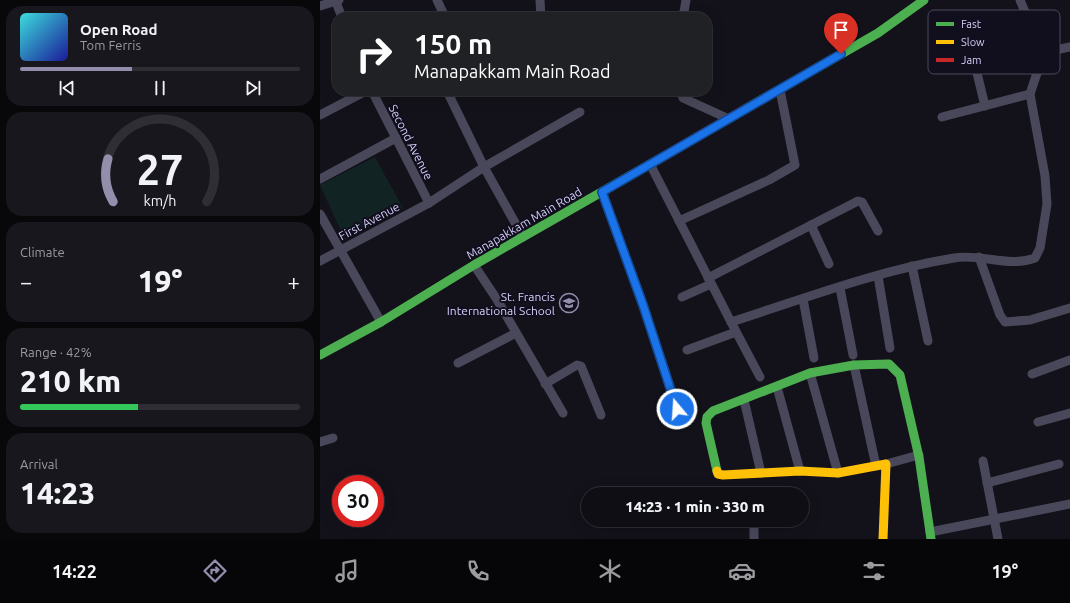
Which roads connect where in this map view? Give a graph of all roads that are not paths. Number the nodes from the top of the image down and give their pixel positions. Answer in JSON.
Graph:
{"nodes":[{"id":1,"x":337,"y":0,"type":"edge"},
{"id":2,"x":437,"y":0,"type":"edge"},
{"id":3,"x":540,"y":0,"type":"edge"},
{"id":4,"x":686,"y":0,"type":"edge"},
{"id":5,"x":924,"y":0,"type":"edge"},
{"id":6,"x":1020,"y":0,"type":"edge"},
{"id":7,"x":320,"y":6,"type":"edge"},
{"id":8,"x":1024,"y":10,"type":"edge"},
{"id":9,"x":341,"y":12,"type":"edge"},
{"id":10,"x":443,"y":12,"type":"edge"},
{"id":11,"x":541,"y":12,"type":"edge"},
{"id":12,"x":684,"y":12,"type":"edge"},
{"id":13,"x":1070,"y":47,"type":"edge"},
{"id":14,"x":1060,"y":49,"type":"edge"},
{"id":15,"x":977,"y":74,"type":"edge"},
{"id":16,"x":1037,"y":74,"type":"edge"},
{"id":17,"x":780,"y":90,"type":"junction"},
{"id":18,"x":1030,"y":94,"type":"junction"},
{"id":19,"x":356,"y":96,"type":"edge"},
{"id":20,"x":375,"y":96,"type":"edge"},
{"id":21,"x":449,"y":96,"type":"edge"},
{"id":22,"x":682,"y":96,"type":"edge"},
{"id":23,"x":985,"y":106,"type":"junction"},
{"id":24,"x":580,"y":112,"type":"dead end"},
{"id":25,"x":320,"y":115,"type":"edge"},
{"id":26,"x":942,"y":117,"type":"dead end"},
{"id":27,"x":729,"y":119,"type":"junction"},
{"id":28,"x":396,"y":138,"type":"junction"},
{"id":29,"x":650,"y":164,"type":"junction"},
{"id":30,"x":484,"y":167,"type":"junction"},
{"id":31,"x":320,"y":179,"type":"edge"},
{"id":32,"x":602,"y":192,"type":"junction"},
{"id":33,"x":429,"y":203,"type":"junction"},
{"id":34,"x":320,"y":214,"type":"edge"},
{"id":35,"x":679,"y":221,"type":"junction"},
{"id":36,"x":811,"y":225,"type":"junction"},
{"id":37,"x":878,"y":231,"type":"dead end"},
{"id":38,"x":523,"y":237,"type":"junction"},
{"id":39,"x":340,"y":250,"type":"junction"},
{"id":40,"x":979,"y":257,"type":"junction"},
{"id":41,"x":320,"y":260,"type":"edge"},
{"id":42,"x":829,"y":264,"type":"dead end"},
{"id":43,"x":474,"y":265,"type":"junction"},
{"id":44,"x":912,"y":266,"type":"junction"},
{"id":45,"x":878,"y":276,"type":"junction"},
{"id":46,"x":709,"y":281,"type":"junction"},
{"id":47,"x":840,"y":288,"type":"junction"},
{"id":48,"x":682,"y":297,"type":"dead end"},
{"id":49,"x":803,"y":299,"type":"junction"},
{"id":50,"x":1070,"y":308,"type":"edge"},
{"id":51,"x":381,"y":322,"type":"junction"},
{"id":52,"x":731,"y":322,"type":"junction"},
{"id":53,"x":736,"y":332,"type":"junction"},
{"id":54,"x":516,"y":333,"type":"junction"},
{"id":55,"x":928,"y":341,"type":"dead end"},
{"id":56,"x":890,"y":348,"type":"dead end"},
{"id":57,"x":687,"y":350,"type":"dead end"},
{"id":58,"x":320,"y":355,"type":"edge"},
{"id":59,"x":854,"y":355,"type":"dead end"},
{"id":60,"x":814,"y":358,"type":"dead end"},
{"id":61,"x":1070,"y":360,"type":"edge"},
{"id":62,"x":458,"y":363,"type":"dead end"},
{"id":63,"x":854,"y":365,"type":"junction"},
{"id":64,"x":810,"y":373,"type":"junction"},
{"id":65,"x":1032,"y":374,"type":"dead end"},
{"id":66,"x":760,"y":377,"type":"dead end"},
{"id":67,"x":545,"y":384,"type":"junction"},
{"id":68,"x":777,"y":387,"type":"junction"},
{"id":69,"x":744,"y":400,"type":"junction"},
{"id":70,"x":677,"y":409,"type":"dead end"},
{"id":71,"x":563,"y":413,"type":"dead end"},
{"id":72,"x":1070,"y":413,"type":"edge"},
{"id":73,"x":601,"y":415,"type":"dead end"},
{"id":74,"x":1038,"y":422,"type":"dead end"},
{"id":75,"x":333,"y":438,"type":"dead end"},
{"id":76,"x":320,"y":442,"type":"edge"},
{"id":77,"x":919,"y":456,"type":"junction"},
{"id":78,"x":983,"y":461,"type":"dead end"},
{"id":79,"x":886,"y":464,"type":"junction"},
{"id":80,"x":1058,"y":464,"type":"dead end"},
{"id":81,"x":876,"y":466,"type":"junction"},
{"id":82,"x":800,"y":471,"type":"junction"},
{"id":83,"x":761,"y":473,"type":"junction"},
{"id":84,"x":838,"y":473,"type":"junction"},
{"id":85,"x":987,"y":483,"type":"junction"},
{"id":86,"x":1070,"y":504,"type":"edge"},
{"id":87,"x":994,"y":520,"type":"junction"},
{"id":88,"x":754,"y":527,"type":"edge"},
{"id":89,"x":930,"y":536,"type":"edge"},
{"id":90,"x":754,"y":539,"type":"edge"},
{"id":91,"x":883,"y":539,"type":"edge"},
{"id":92,"x":998,"y":539,"type":"edge"}],
"edges":[{"from":1,"to":7,"type":"street"},
{"from":1,"to":9,"type":"street"},
{"from":2,"to":10,"type":"street"},
{"from":3,"to":11,"type":"street"},
{"from":4,"to":12,"type":"street"},
{"from":5,"to":17,"type":"main road","name":"Manapakkam Main Road"},
{"from":6,"to":8,"type":"street"},
{"from":13,"to":14,"type":"street"},
{"from":15,"to":23,"type":"street"},
{"from":16,"to":18,"type":"street"},
{"from":17,"to":27,"type":"main road","name":"Manapakkam Main Road"},
{"from":17,"to":35,"type":"street"},
{"from":18,"to":23,"type":"street"},
{"from":18,"to":40,"type":"street"},
{"from":19,"to":25,"type":"street"},
{"from":20,"to":28,"type":"street","name":"Second Avenue"},
{"from":21,"to":30,"type":"street"},
{"from":22,"to":27,"type":"street"},
{"from":23,"to":26,"type":"street"},
{"from":24,"to":30,"type":"street","name":"First Avenue"},
{"from":27,"to":29,"type":"main road","name":"Manapakkam Main Road"},
{"from":28,"to":31,"type":"street"},
{"from":28,"to":33,"type":"street","name":"Second Avenue"},
{"from":29,"to":32,"type":"main road","name":"Manapakkam Main Road"},
{"from":29,"to":35,"type":"street"},
{"from":30,"to":33,"type":"street","name":"First Avenue"},
{"from":30,"to":38,"type":"street"},
{"from":32,"to":38,"type":"main road","name":"Manapakkam Main Road"},
{"from":32,"to":70,"type":"street"},
{"from":33,"to":39,"type":"street","name":"First Avenue"},
{"from":34,"to":39,"type":"street"},
{"from":35,"to":46,"type":"street"},
{"from":36,"to":37,"type":"street"},
{"from":36,"to":42,"type":"street"},
{"from":36,"to":46,"type":"street"},
{"from":38,"to":43,"type":"main road","name":"Manapakkam Main Road"},
{"from":39,"to":41,"type":"street","name":"First Avenue"},
{"from":39,"to":51,"type":"street"},
{"from":40,"to":44,"type":"street"},
{"from":40,"to":50,"type":"street"},
{"from":43,"to":51,"type":"main road","name":"Manapakkam Main Road"},
{"from":43,"to":54,"type":"street"},
{"from":44,"to":45,"type":"street"},
{"from":44,"to":55,"type":"street"},
{"from":45,"to":47,"type":"street"},
{"from":45,"to":56,"type":"street"},
{"from":46,"to":48,"type":"street"},
{"from":46,"to":52,"type":"street"},
{"from":47,"to":49,"type":"street"},
{"from":47,"to":59,"type":"street"},
{"from":49,"to":52,"type":"street"},
{"from":49,"to":60,"type":"street"},
{"from":51,"to":58,"type":"main road","name":"Manapakkam Main Road"},
{"from":52,"to":53,"type":"street"},
{"from":53,"to":57,"type":"street"},
{"from":53,"to":66,"type":"street"},
{"from":54,"to":62,"type":"street"},
{"from":54,"to":67,"type":"street"},
{"from":61,"to":65,"type":"street"},
{"from":63,"to":64,"type":"main road"},
{"from":63,"to":77,"type":"main road"},
{"from":63,"to":81,"type":"street"},
{"from":64,"to":68,"type":"main road"},
{"from":64,"to":84,"type":"street"},
{"from":67,"to":71,"type":"street"},
{"from":67,"to":73,"type":"street"},
{"from":68,"to":69,"type":"main road"},
{"from":68,"to":82,"type":"street"},
{"from":69,"to":83,"type":"street"},
{"from":69,"to":83,"type":"main road"},
{"from":72,"to":74,"type":"street"},
{"from":75,"to":76,"type":"street"},
{"from":77,"to":79,"type":"street"},
{"from":77,"to":89,"type":"main road"},
{"from":78,"to":85,"type":"street"},
{"from":79,"to":81,"type":"main road"},
{"from":79,"to":91,"type":"main road"},
{"from":80,"to":85,"type":"street"},
{"from":81,"to":84,"type":"main road"},
{"from":82,"to":83,"type":"main road"},
{"from":82,"to":84,"type":"main road"},
{"from":85,"to":87,"type":"street"},
{"from":86,"to":87,"type":"street"},
{"from":87,"to":89,"type":"street"},
{"from":87,"to":92,"type":"street"},
{"from":88,"to":90,"type":"street"}]}
